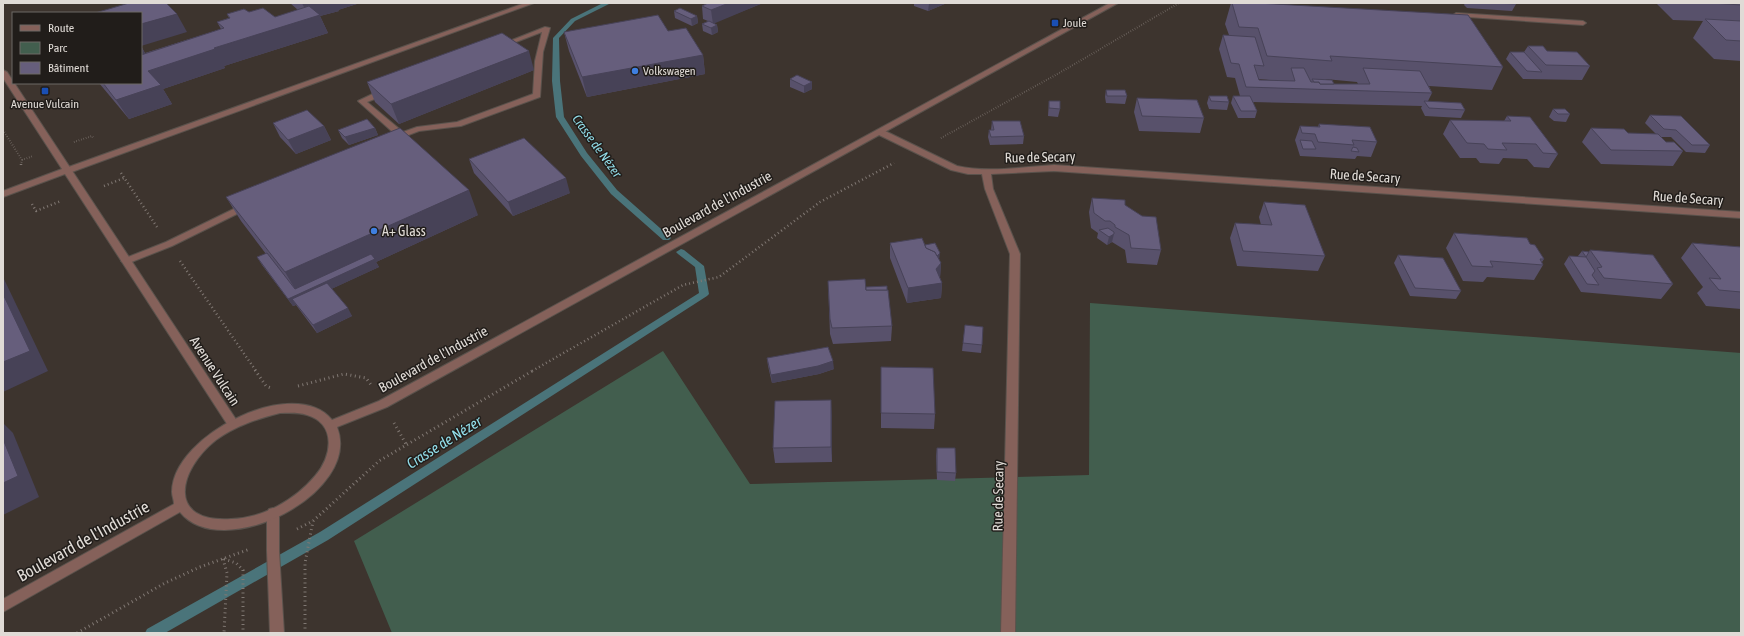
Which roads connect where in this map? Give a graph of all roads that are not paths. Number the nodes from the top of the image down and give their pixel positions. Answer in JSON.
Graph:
{"nodes":[{"id":1,"x":531,"y":3,"type":"edge"},
{"id":2,"x":1115,"y":3,"type":"edge"},
{"id":3,"x":1450,"y":15,"type":"edge"},
{"id":4,"x":1583,"y":23,"type":"dead end"},
{"id":5,"x":493,"y":49,"type":"edge"},
{"id":6,"x":3,"y":72,"type":"edge"},
{"id":7,"x":391,"y":89,"type":"edge"},
{"id":8,"x":880,"y":132,"type":"junction"},
{"id":9,"x":402,"y":135,"type":"junction"},
{"id":10,"x":388,"y":141,"type":"edge"},
{"id":11,"x":66,"y":171,"type":"junction"},
{"id":12,"x":986,"y":172,"type":"junction"},
{"id":13,"x":3,"y":194,"type":"edge"},
{"id":14,"x":253,"y":202,"type":"edge"},
{"id":15,"x":1741,"y":215,"type":"edge"},
{"id":16,"x":126,"y":261,"type":"junction"},
{"id":17,"x":233,"y":424,"type":"junction"},
{"id":18,"x":331,"y":425,"type":"junction"},
{"id":19,"x":181,"y":506,"type":"junction"},
{"id":20,"x":273,"y":513,"type":"junction"},
{"id":21,"x":3,"y":606,"type":"edge"},
{"id":22,"x":277,"y":633,"type":"edge"},
{"id":23,"x":1008,"y":633,"type":"edge"}],
"edges":[{"from":1,"to":11,"type":"street"},
{"from":2,"to":8,"type":"street","name":"Boulevard de l'Industrie"},
{"from":3,"to":4,"type":"street"},
{"from":5,"to":9,"type":"street"},
{"from":6,"to":11,"type":"street","name":"Avenue Vulcain"},
{"from":7,"to":9,"type":"street"},
{"from":8,"to":12,"type":"street","name":"Rue de Secary"},
{"from":8,"to":18,"type":"street","name":"Boulevard de l'Industrie"},
{"from":9,"to":10,"type":"street"},
{"from":11,"to":13,"type":"street"},
{"from":11,"to":16,"type":"street","name":"Avenue Vulcain"},
{"from":12,"to":15,"type":"street","name":"Rue de Secary"},
{"from":12,"to":23,"type":"street","name":"Rue de Secary"},
{"from":14,"to":16,"type":"street"},
{"from":16,"to":17,"type":"street","name":"Avenue Vulcain"},
{"from":17,"to":18,"type":"street"},
{"from":17,"to":19,"type":"street"},
{"from":18,"to":20,"type":"street"},
{"from":19,"to":20,"type":"street"},
{"from":19,"to":21,"type":"street","name":"Boulevard de l'Industrie"},
{"from":20,"to":22,"type":"street"}]}
